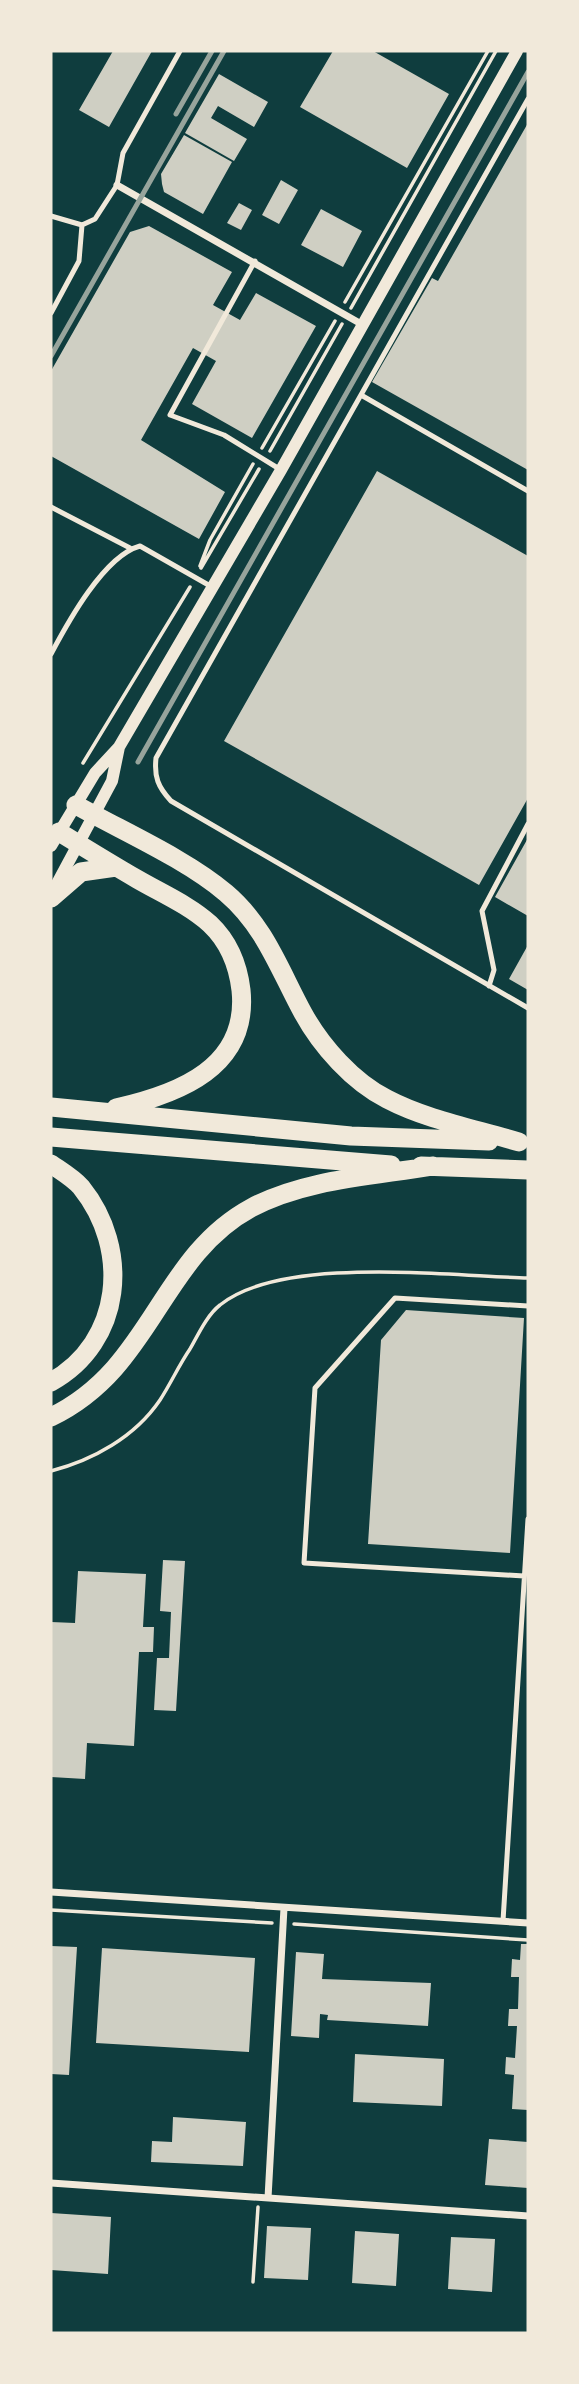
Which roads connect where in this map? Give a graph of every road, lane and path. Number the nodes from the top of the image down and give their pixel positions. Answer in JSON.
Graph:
{"nodes":[{"id":1,"x":180,"y":51,"type":"edge"},
{"id":2,"x":517,"y":51,"type":"edge"},
{"id":3,"x":528,"y":99,"type":"edge"},
{"id":4,"x":117,"y":185,"type":"junction"},
{"id":5,"x":51,"y":216,"type":"edge"},
{"id":6,"x":82,"y":225,"type":"junction"},
{"id":7,"x":255,"y":261,"type":"junction"},
{"id":8,"x":51,"y":313,"type":"edge"},
{"id":9,"x":363,"y":325,"type":"junction"},
{"id":10,"x":360,"y":395,"type":"junction"},
{"id":11,"x":281,"y":470,"type":"junction"},
{"id":12,"x":528,"y":492,"type":"edge"},
{"id":13,"x":51,"y":507,"type":"edge"},
{"id":14,"x":130,"y":548,"type":"junction"},
{"id":15,"x":195,"y":577,"type":"junction"},
{"id":16,"x":212,"y":587,"type":"junction"},
{"id":17,"x":51,"y":654,"type":"edge"},
{"id":18,"x":119,"y":747,"type":"junction"},
{"id":19,"x":80,"y":768,"type":"dead end"},
{"id":20,"x":76,"y":805,"type":"junction"},
{"id":21,"x":95,"y":816,"type":"junction"},
{"id":22,"x":528,"y":824,"type":"edge"},
{"id":23,"x":55,"y":839,"type":"edge"},
{"id":24,"x":79,"y":844,"type":"junction"},
{"id":25,"x":116,"y":867,"type":"junction"},
{"id":26,"x":51,"y":896,"type":"edge"},
{"id":27,"x":489,"y":986,"type":"junction"},
{"id":28,"x":528,"y":1007,"type":"edge"},
{"id":29,"x":51,"y":1107,"type":"edge"},
{"id":30,"x":95,"y":1112,"type":"junction"},
{"id":31,"x":51,"y":1138,"type":"edge"},
{"id":32,"x":523,"y":1142,"type":"edge"},
{"id":33,"x":51,"y":1164,"type":"edge"},
{"id":34,"x":433,"y":1166,"type":"junction"},
{"id":35,"x":528,"y":1170,"type":"edge"},
{"id":36,"x":528,"y":1278,"type":"edge"},
{"id":37,"x":528,"y":1306,"type":"edge"},
{"id":38,"x":51,"y":1382,"type":"edge"},
{"id":39,"x":51,"y":1417,"type":"edge"},
{"id":40,"x":51,"y":1471,"type":"edge"},
{"id":41,"x":528,"y":1519,"type":"edge"},
{"id":42,"x":524,"y":1576,"type":"junction"},
{"id":43,"x":51,"y":1892,"type":"edge"},
{"id":44,"x":284,"y":1908,"type":"junction"},
{"id":45,"x":503,"y":1921,"type":"junction"},
{"id":46,"x":528,"y":1923,"type":"edge"},
{"id":47,"x":51,"y":2183,"type":"edge"},
{"id":48,"x":259,"y":2197,"type":"junction"},
{"id":49,"x":268,"y":2198,"type":"junction"},
{"id":50,"x":528,"y":2216,"type":"edge"},
{"id":51,"x":253,"y":2282,"type":"dead end"}],
"edges":[{"from":1,"to":4,"type":"lane"},
{"from":2,"to":9,"type":"street"},
{"from":3,"to":10,"type":"lane"},
{"from":4,"to":6,"type":"lane"},
{"from":4,"to":7,"type":"street"},
{"from":5,"to":6,"type":"lane"},
{"from":6,"to":8,"type":"lane"},
{"from":7,"to":9,"type":"street"},
{"from":7,"to":11,"type":"lane"},
{"from":9,"to":11,"type":"street"},
{"from":10,"to":12,"type":"lane"},
{"from":10,"to":27,"type":"lane"},
{"from":11,"to":16,"type":"street"},
{"from":13,"to":14,"type":"lane"},
{"from":14,"to":15,"type":"lane"},
{"from":14,"to":17,"type":"lane"},
{"from":15,"to":16,"type":"lane"},
{"from":15,"to":19,"type":"path"},
{"from":16,"to":18,"type":"street"},
{"from":18,"to":20,"type":"street"},
{"from":18,"to":21,"type":"street"},
{"from":20,"to":21,"type":"highway"},
{"from":20,"to":23,"type":"street"},
{"from":21,"to":24,"type":"street"},
{"from":21,"to":32,"type":"highway"},
{"from":22,"to":27,"type":"lane"},
{"from":23,"to":24,"type":"highway"},
{"from":24,"to":25,"type":"highway"},
{"from":24,"to":26,"type":"street"},
{"from":25,"to":26,"type":"highway"},
{"from":25,"to":30,"type":"highway"},
{"from":27,"to":28,"type":"lane"},
{"from":29,"to":30,"type":"highway"},
{"from":30,"to":32,"type":"highway"},
{"from":31,"to":34,"type":"highway"},
{"from":33,"to":38,"type":"highway"},
{"from":34,"to":35,"type":"highway"},
{"from":34,"to":39,"type":"highway"},
{"from":36,"to":40,"type":"path"},
{"from":37,"to":42,"type":"lane"},
{"from":41,"to":42,"type":"lane"},
{"from":42,"to":45,"type":"lane"},
{"from":43,"to":44,"type":"street"},
{"from":44,"to":45,"type":"street"},
{"from":44,"to":49,"type":"street"},
{"from":45,"to":46,"type":"street"},
{"from":47,"to":48,"type":"street"},
{"from":48,"to":49,"type":"street"},
{"from":48,"to":51,"type":"path"},
{"from":49,"to":50,"type":"street"}]}
